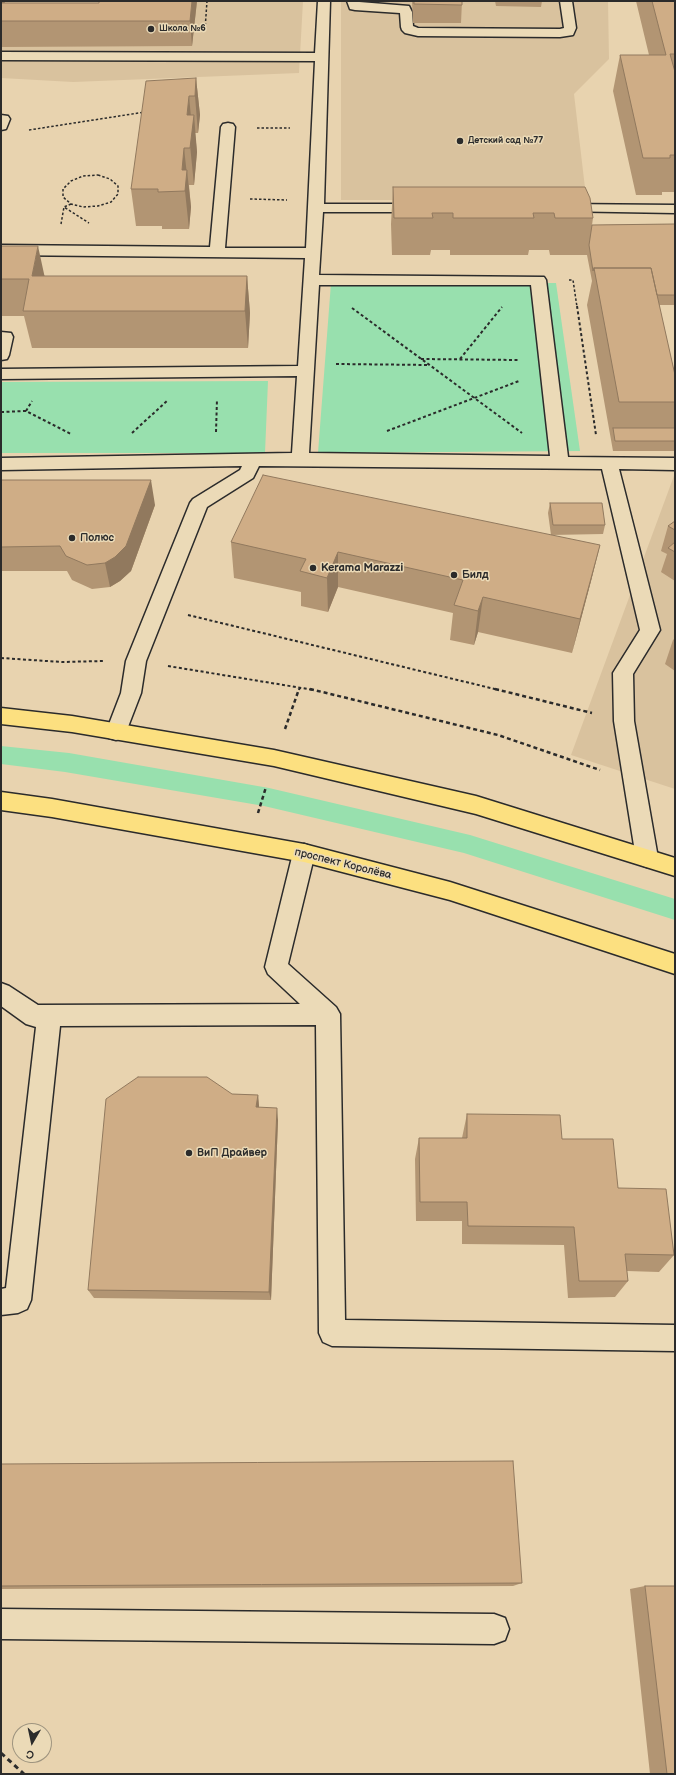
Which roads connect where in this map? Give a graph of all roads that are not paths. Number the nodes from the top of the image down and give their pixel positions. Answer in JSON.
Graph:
{"nodes":[{"id":1,"x":324,"y":1,"type":"edge"},
{"id":2,"x":353,"y":1,"type":"edge"},
{"id":3,"x":566,"y":1,"type":"edge"},
{"id":4,"x":1,"y":56,"type":"edge"},
{"id":5,"x":322,"y":57,"type":"junction"},
{"id":6,"x":228,"y":127,"type":"road end"},
{"id":7,"x":316,"y":208,"type":"junction"},
{"id":8,"x":436,"y":208,"type":"edge"},
{"id":9,"x":547,"y":208,"type":"edge"},
{"id":10,"x":675,"y":209,"type":"edge"},
{"id":11,"x":1,"y":250,"type":"edge"},
{"id":12,"x":217,"y":253,"type":"junction"},
{"id":13,"x":314,"y":254,"type":"junction"},
{"id":14,"x":312,"y":280,"type":"junction"},
{"id":15,"x":1,"y":337,"type":"edge"},
{"id":16,"x":1,"y":355,"type":"edge"},
{"id":17,"x":306,"y":368,"type":"junction"},
{"id":18,"x":1,"y":374,"type":"edge"},
{"id":19,"x":300,"y":459,"type":"junction"},
{"id":20,"x":253,"y":460,"type":"junction"},
{"id":21,"x":557,"y":463,"type":"junction"},
{"id":22,"x":605,"y":463,"type":"junction"},
{"id":23,"x":1,"y":464,"type":"edge"},
{"id":24,"x":675,"y":464,"type":"edge"},
{"id":25,"x":1,"y":716,"type":"edge"},
{"id":26,"x":116,"y":732,"type":"junction"},
{"id":27,"x":1,"y":802,"type":"edge"},
{"id":28,"x":304,"y":853,"type":"junction"},
{"id":29,"x":647,"y":858,"type":"junction"},
{"id":30,"x":675,"y":867,"type":"edge"},
{"id":31,"x":675,"y":964,"type":"edge"},
{"id":32,"x":1,"y":993,"type":"edge"},
{"id":33,"x":328,"y":1014,"type":"junction"},
{"id":34,"x":49,"y":1016,"type":"junction"},
{"id":35,"x":1,"y":1302,"type":"edge"},
{"id":36,"x":675,"y":1338,"type":"edge"},
{"id":37,"x":1,"y":1624,"type":"edge"},
{"id":38,"x":494,"y":1630,"type":"dead end"}],
"edges":[{"from":1,"to":5,"type":"lane"},
{"from":2,"to":3,"type":"lane"},
{"from":4,"to":5,"type":"lane"},
{"from":5,"to":7,"type":"lane"},
{"from":6,"to":12,"type":"lane"},
{"from":7,"to":8,"type":"lane"},
{"from":7,"to":13,"type":"lane"},
{"from":9,"to":10,"type":"lane"},
{"from":11,"to":12,"type":"lane"},
{"from":12,"to":13,"type":"lane"},
{"from":13,"to":14,"type":"lane"},
{"from":14,"to":17,"type":"lane"},
{"from":14,"to":21,"type":"lane"},
{"from":15,"to":16,"type":"lane"},
{"from":17,"to":18,"type":"lane"},
{"from":17,"to":19,"type":"lane"},
{"from":19,"to":20,"type":"lane"},
{"from":19,"to":21,"type":"lane"},
{"from":20,"to":23,"type":"lane"},
{"from":20,"to":26,"type":"lane"},
{"from":21,"to":22,"type":"lane"},
{"from":22,"to":24,"type":"lane"},
{"from":22,"to":29,"type":"lane"},
{"from":25,"to":26,"type":"main road"},
{"from":26,"to":29,"type":"main road"},
{"from":27,"to":28,"type":"main road","name":"проспект Королёва"},
{"from":28,"to":31,"type":"main road","name":"проспект Королёва"},
{"from":28,"to":33,"type":"lane"},
{"from":29,"to":30,"type":"main road"},
{"from":32,"to":34,"type":"lane"},
{"from":33,"to":34,"type":"lane"},
{"from":33,"to":36,"type":"lane"},
{"from":34,"to":35,"type":"lane"},
{"from":37,"to":38,"type":"lane"}]}
